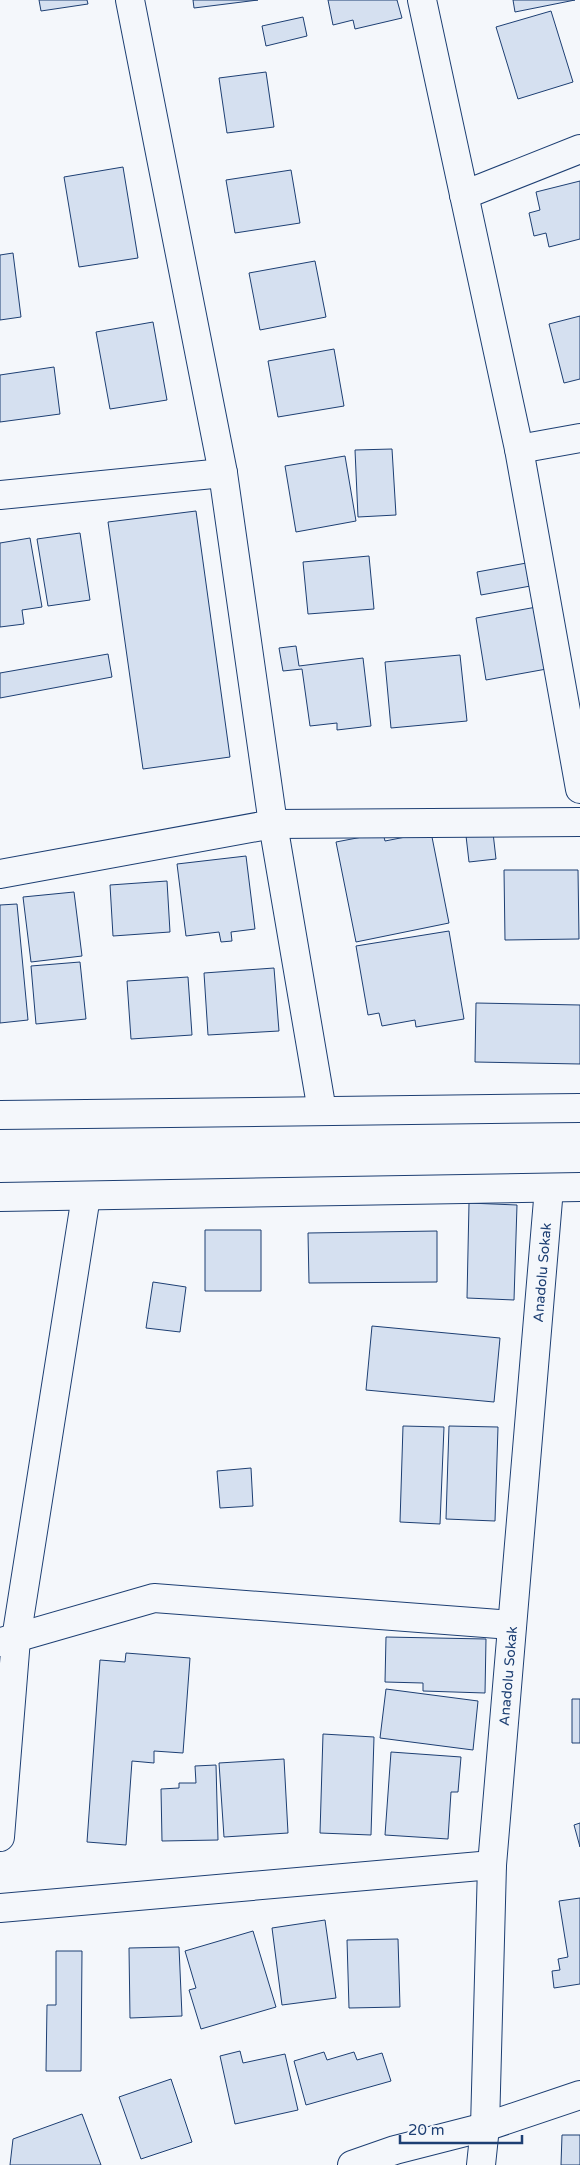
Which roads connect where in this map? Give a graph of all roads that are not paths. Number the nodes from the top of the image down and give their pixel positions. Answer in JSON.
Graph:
{"nodes":[{"id":1,"x":130,"y":0,"type":"edge"},
{"id":2,"x":422,"y":0,"type":"edge"},
{"id":3,"x":580,"y":149,"type":"edge"},
{"id":4,"x":464,"y":195,"type":"junction"},
{"id":5,"x":580,"y":438,"type":"edge"},
{"id":6,"x":519,"y":450,"type":"junction"},
{"id":7,"x":223,"y":472,"type":"junction"},
{"id":8,"x":0,"y":495,"type":"edge"},
{"id":9,"x":580,"y":789,"type":"edge"},
{"id":10,"x":580,"y":822,"type":"edge"},
{"id":11,"x":273,"y":824,"type":"junction"},
{"id":12,"x":0,"y":874,"type":"edge"},
{"id":13,"x":580,"y":1108,"type":"edge"},
{"id":14,"x":322,"y":1111,"type":"junction"},
{"id":15,"x":0,"y":1115,"type":"edge"},
{"id":16,"x":580,"y":1187,"type":"edge"},
{"id":17,"x":549,"y":1188,"type":"junction"},
{"id":18,"x":86,"y":1196,"type":"junction"},
{"id":19,"x":0,"y":1197,"type":"edge"},
{"id":20,"x":512,"y":1625,"type":"junction"},
{"id":21,"x":8,"y":1641,"type":"edge"},
{"id":22,"x":0,"y":1837,"type":"edge"},
{"id":23,"x":492,"y":1865,"type":"junction"},
{"id":24,"x":0,"y":1908,"type":"edge"},
{"id":25,"x":580,"y":2096,"type":"edge"},
{"id":26,"x":485,"y":2127,"type":"junction"},
{"id":27,"x":352,"y":2165,"type":"edge"},
{"id":28,"x":481,"y":2165,"type":"edge"}],
"edges":[{"from":1,"to":7,"type":"street"},
{"from":2,"to":4,"type":"street"},
{"from":3,"to":4,"type":"street"},
{"from":4,"to":6,"type":"street"},
{"from":5,"to":6,"type":"street"},
{"from":6,"to":9,"type":"street"},
{"from":7,"to":8,"type":"street"},
{"from":7,"to":11,"type":"street"},
{"from":10,"to":11,"type":"street"},
{"from":11,"to":12,"type":"street"},
{"from":11,"to":14,"type":"street"},
{"from":13,"to":14,"type":"street"},
{"from":14,"to":15,"type":"street"},
{"from":16,"to":17,"type":"street"},
{"from":17,"to":18,"type":"street"},
{"from":17,"to":20,"type":"street","name":"Anadolu Sokak"},
{"from":18,"to":19,"type":"street"},
{"from":18,"to":21,"type":"street"},
{"from":20,"to":21,"type":"street"},
{"from":20,"to":23,"type":"street","name":"Anadolu Sokak"},
{"from":21,"to":22,"type":"street"},
{"from":23,"to":24,"type":"street"},
{"from":23,"to":26,"type":"street","name":"Anadolu Sokak"},
{"from":25,"to":26,"type":"street"},
{"from":26,"to":27,"type":"street"},
{"from":26,"to":28,"type":"street","name":"Anadolu Sokak"}]}
